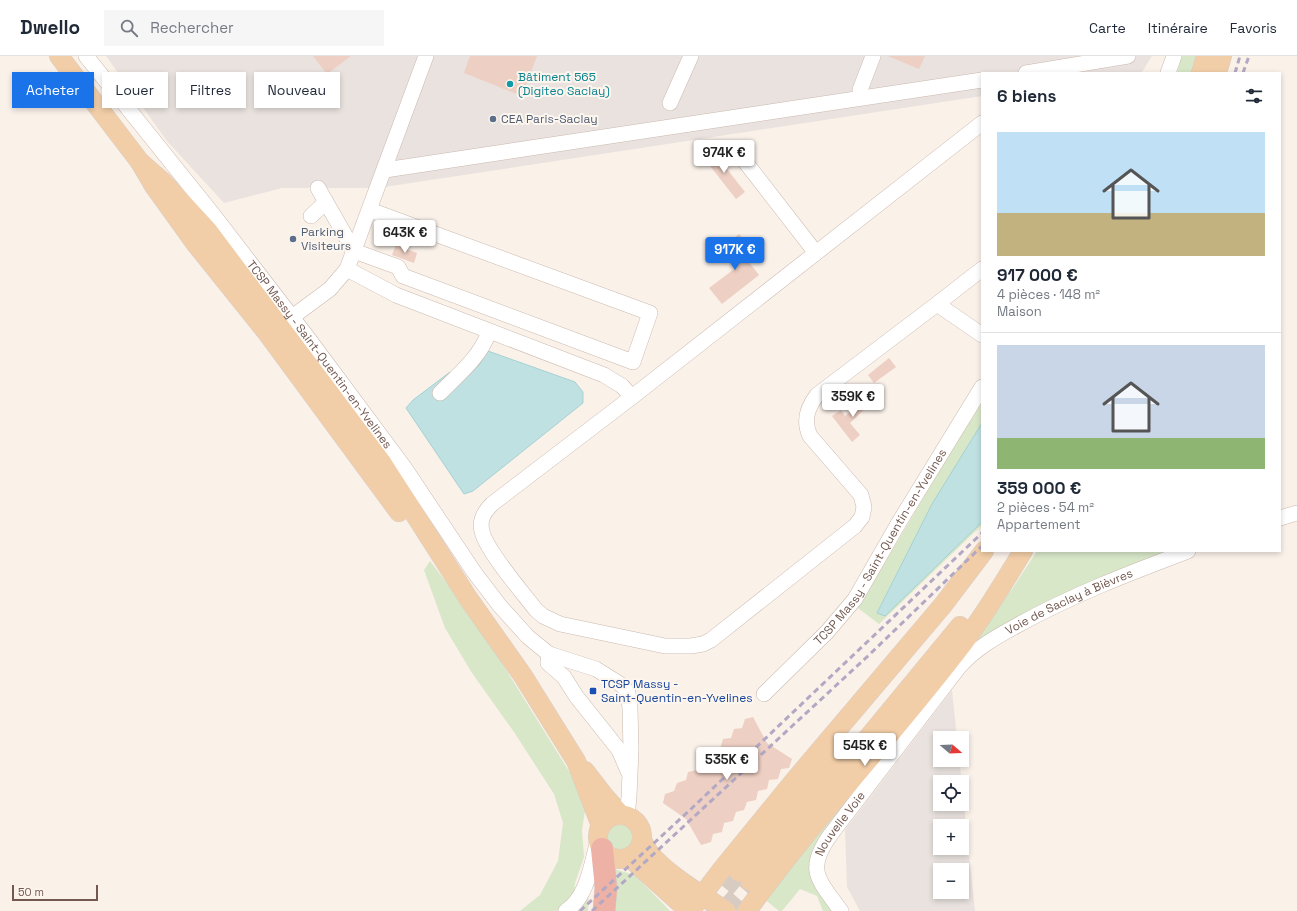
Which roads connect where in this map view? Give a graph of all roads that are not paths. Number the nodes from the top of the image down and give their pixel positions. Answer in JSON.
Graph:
{"nodes":[{"id":1,"x":60,"y":56,"type":"edge"},
{"id":2,"x":86,"y":56,"type":"edge"},
{"id":3,"x":426,"y":56,"type":"edge"},
{"id":4,"x":691,"y":56,"type":"edge"},
{"id":5,"x":873,"y":56,"type":"edge"},
{"id":6,"x":1128,"y":56,"type":"edge"},
{"id":7,"x":1174,"y":56,"type":"edge"},
{"id":8,"x":1206,"y":56,"type":"edge"},
{"id":9,"x":1222,"y":56,"type":"edge"},
{"id":10,"x":1032,"y":72,"type":"edge"},
{"id":11,"x":1168,"y":72,"type":"edge"},
{"id":12,"x":1201,"y":72,"type":"edge"},
{"id":13,"x":1217,"y":72,"type":"edge"},
{"id":14,"x":981,"y":80,"type":"edge"},
{"id":15,"x":860,"y":90,"type":"dead end"},
{"id":16,"x":670,"y":103,"type":"dead end"},
{"id":17,"x":981,"y":124,"type":"edge"},
{"id":18,"x":736,"y":150,"type":"dead end"},
{"id":19,"x":385,"y":170,"type":"junction"},
{"id":20,"x":318,"y":188,"type":"dead end"},
{"id":21,"x":326,"y":202,"type":"junction"},
{"id":22,"x":370,"y":210,"type":"junction"},
{"id":23,"x":311,"y":216,"type":"dead end"},
{"id":24,"x":354,"y":251,"type":"junction"},
{"id":25,"x":816,"y":253,"type":"junction"},
{"id":26,"x":347,"y":269,"type":"junction"},
{"id":27,"x":981,"y":270,"type":"edge"},
{"id":28,"x":936,"y":304,"type":"junction"},
{"id":29,"x":280,"y":326,"type":"junction"},
{"id":30,"x":489,"y":332,"type":"junction"},
{"id":31,"x":981,"y":334,"type":"edge"},
{"id":32,"x":981,"y":389,"type":"edge"},
{"id":33,"x":440,"y":393,"type":"dead end"},
{"id":34,"x":632,"y":397,"type":"junction"},
{"id":35,"x":1297,"y":513,"type":"edge"},
{"id":36,"x":1281,"y":518,"type":"edge"},
{"id":37,"x":983,"y":552,"type":"edge"},
{"id":38,"x":993,"y":552,"type":"edge"},
{"id":39,"x":1010,"y":552,"type":"edge"},
{"id":40,"x":1021,"y":552,"type":"edge"},
{"id":41,"x":1185,"y":552,"type":"edge"},
{"id":42,"x":549,"y":654,"type":"junction"},
{"id":43,"x":959,"y":667,"type":"joint"},
{"id":44,"x":764,"y":694,"type":"dead end"},
{"id":45,"x":576,"y":761,"type":"junction"},
{"id":46,"x":629,"y":773,"type":"junction"},
{"id":47,"x":624,"y":815,"type":"junction"},
{"id":48,"x":601,"y":838,"type":"junction"},
{"id":49,"x":642,"y":839,"type":"junction"},
{"id":50,"x":629,"y":857,"type":"junction"},
{"id":51,"x":702,"y":894,"type":"junction"},
{"id":52,"x":566,"y":911,"type":"edge"},
{"id":53,"x":604,"y":911,"type":"edge"},
{"id":54,"x":690,"y":911,"type":"edge"},
{"id":55,"x":726,"y":911,"type":"edge"},
{"id":56,"x":747,"y":911,"type":"edge"},
{"id":57,"x":841,"y":911,"type":"edge"}],
"edges":[{"from":1,"to":29,"type":"main road"},
{"from":2,"to":29,"type":"street","name":"TCSP Massy - Saint-Quentin-en-Yvelines"},
{"from":3,"to":19,"type":"street"},
{"from":4,"to":16,"type":"street"},
{"from":5,"to":15,"type":"street"},
{"from":6,"to":10,"type":"street"},
{"from":7,"to":11,"type":"street"},
{"from":8,"to":12,"type":"main road"},
{"from":9,"to":13,"type":"main road"},
{"from":14,"to":19,"type":"street"},
{"from":17,"to":25,"type":"street"},
{"from":18,"to":25,"type":"street"},
{"from":19,"to":22,"type":"street"},
{"from":20,"to":21,"type":"street"},
{"from":21,"to":23,"type":"street"},
{"from":21,"to":24,"type":"street"},
{"from":22,"to":24,"type":"street"},
{"from":22,"to":24,"type":"street"},
{"from":24,"to":26,"type":"street"},
{"from":25,"to":34,"type":"street"},
{"from":26,"to":29,"type":"street"},
{"from":26,"to":30,"type":"street"},
{"from":27,"to":28,"type":"street"},
{"from":28,"to":31,"type":"street"},
{"from":28,"to":34,"type":"street"},
{"from":29,"to":42,"type":"street","name":"TCSP Massy - Saint-Quentin-en-Yvelines"},
{"from":29,"to":45,"type":"main road"},
{"from":30,"to":33,"type":"street"},
{"from":30,"to":34,"type":"street"},
{"from":32,"to":44,"type":"street","name":"TCSP Massy - Saint-Quentin-en-Yvelines"},
{"from":35,"to":36,"type":"street"},
{"from":37,"to":51,"type":"main road"},
{"from":38,"to":39,"type":"main road"},
{"from":40,"to":56,"type":"main road"},
{"from":41,"to":43,"type":"street","name":"Voie de Saclay à Bièvres"},
{"from":42,"to":46,"type":"street"},
{"from":42,"to":46,"type":"street"},
{"from":43,"to":57,"type":"street","name":"Nouvelle Voie"},
{"from":45,"to":47,"type":"main road"},
{"from":45,"to":48,"type":"main road"},
{"from":46,"to":47,"type":"street"},
{"from":47,"to":48,"type":"main road"},
{"from":47,"to":49,"type":"main road"},
{"from":48,"to":50,"type":"main road"},
{"from":48,"to":52,"type":"street"},
{"from":48,"to":53,"type":"highway"},
{"from":49,"to":50,"type":"main road"},
{"from":49,"to":51,"type":"main road"},
{"from":50,"to":54,"type":"main road"},
{"from":51,"to":54,"type":"main road"},
{"from":51,"to":55,"type":"main road"}]}
